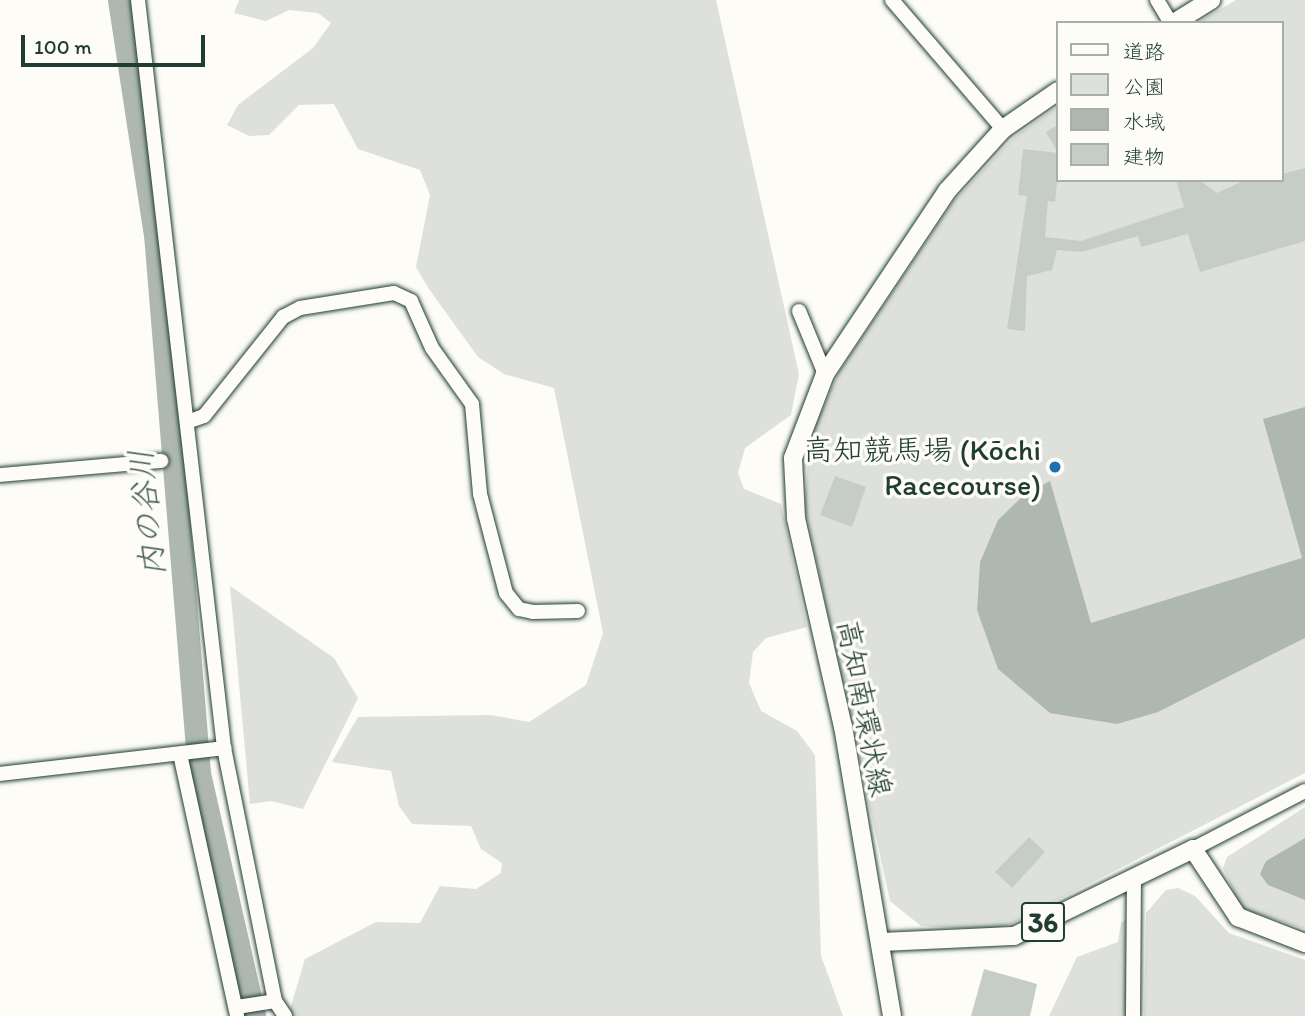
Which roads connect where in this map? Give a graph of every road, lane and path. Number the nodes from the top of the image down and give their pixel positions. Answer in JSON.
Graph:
{"nodes":[{"id":1,"x":138,"y":0,"type":"edge"},
{"id":2,"x":892,"y":0,"type":"edge"},
{"id":3,"x":1157,"y":0,"type":"edge"},
{"id":4,"x":1211,"y":0,"type":"edge"},
{"id":5,"x":1171,"y":21,"type":"edge"},
{"id":6,"x":1175,"y":21,"type":"edge"},
{"id":7,"x":1056,"y":92,"type":"edge"},
{"id":8,"x":1003,"y":129,"type":"junction"},
{"id":9,"x":799,"y":311,"type":"dead end"},
{"id":10,"x":825,"y":374,"type":"junction"},
{"id":11,"x":190,"y":421,"type":"junction"},
{"id":12,"x":161,"y":461,"type":"dead end"},
{"id":13,"x":0,"y":475,"type":"edge"},
{"id":14,"x":578,"y":611,"type":"dead end"},
{"id":15,"x":220,"y":749,"type":"junction"},
{"id":16,"x":183,"y":754,"type":"junction"},
{"id":17,"x":0,"y":774,"type":"edge"},
{"id":18,"x":1305,"y":791,"type":"edge"},
{"id":19,"x":1193,"y":849,"type":"junction"},
{"id":20,"x":1134,"y":877,"type":"junction"},
{"id":21,"x":880,"y":942,"type":"junction"},
{"id":22,"x":1305,"y":943,"type":"edge"},
{"id":23,"x":272,"y":1001,"type":"junction"},
{"id":24,"x":239,"y":1009,"type":"edge"},
{"id":25,"x":285,"y":1016,"type":"edge"},
{"id":26,"x":892,"y":1016,"type":"edge"},
{"id":27,"x":1133,"y":1016,"type":"edge"}],
"edges":[{"from":1,"to":11,"type":"street"},
{"from":2,"to":8,"type":"street"},
{"from":3,"to":5,"type":"street"},
{"from":4,"to":6,"type":"main road"},
{"from":7,"to":8,"type":"main road","name":"高知南環状線"},
{"from":8,"to":10,"type":"main road","name":"高知南環状線"},
{"from":9,"to":10,"type":"street"},
{"from":10,"to":21,"type":"main road","name":"高知南環状線"},
{"from":11,"to":14,"type":"street"},
{"from":11,"to":15,"type":"street"},
{"from":12,"to":13,"type":"street"},
{"from":15,"to":16,"type":"street"},
{"from":15,"to":23,"type":"street"},
{"from":16,"to":17,"type":"street"},
{"from":16,"to":24,"type":"street"},
{"from":18,"to":19,"type":"street"},
{"from":19,"to":20,"type":"main road","number":"36"},
{"from":19,"to":22,"type":"main road"},
{"from":20,"to":21,"type":"main road","number":"36"},
{"from":20,"to":27,"type":"street"},
{"from":21,"to":26,"type":"main road","name":"高知南環状線"},
{"from":23,"to":24,"type":"street"},
{"from":23,"to":25,"type":"street"}]}
